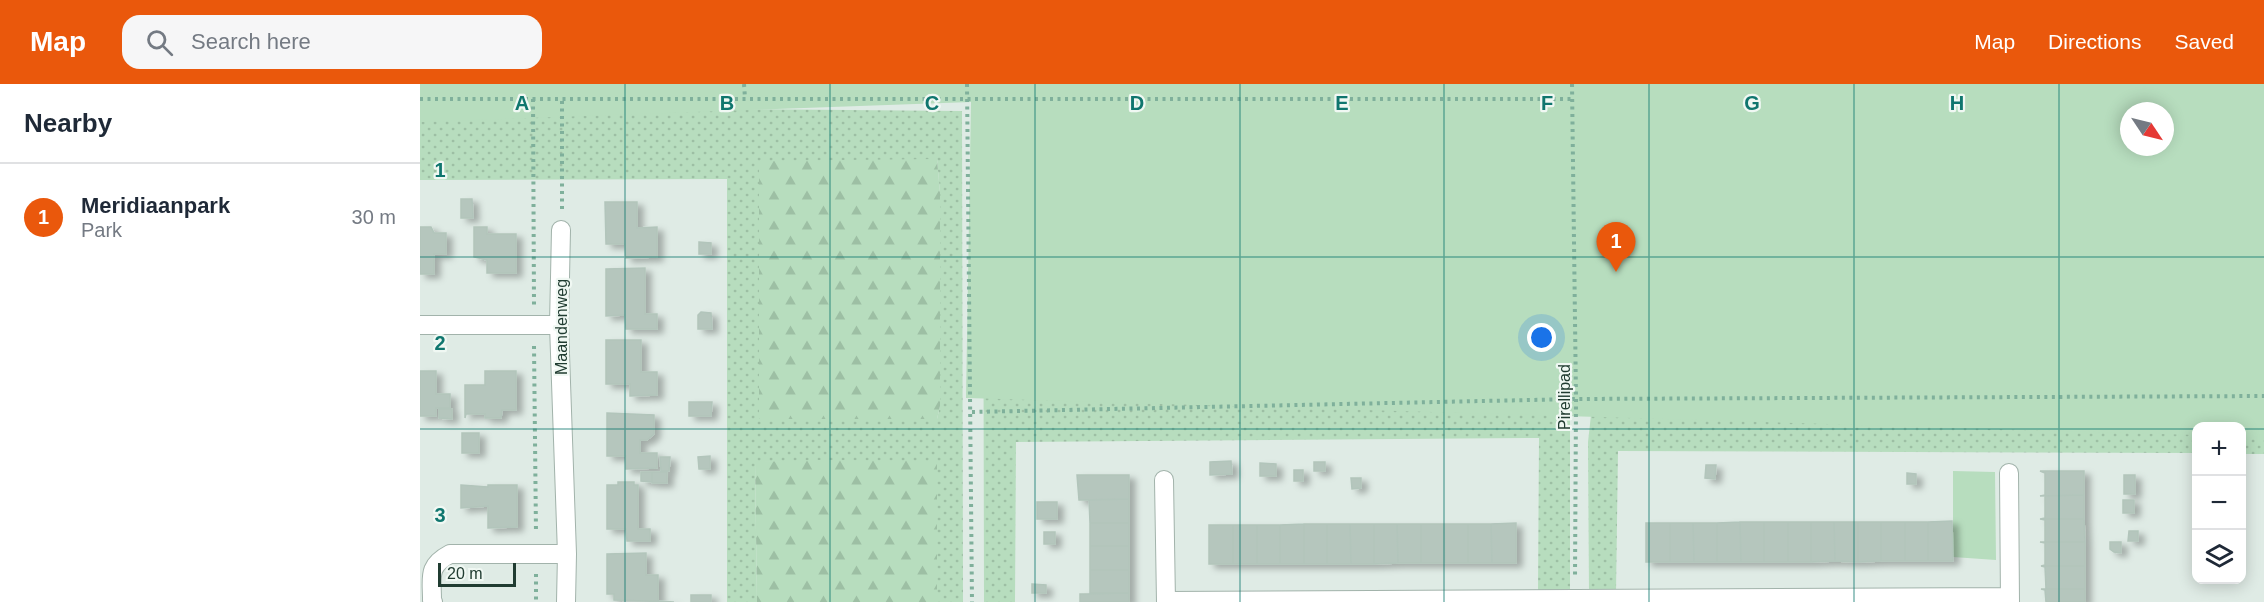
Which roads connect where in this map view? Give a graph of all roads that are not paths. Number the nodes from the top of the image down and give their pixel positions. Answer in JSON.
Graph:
{"nodes":[{"id":1,"x":561,"y":230,"type":"road end"},
{"id":2,"x":420,"y":325,"type":"edge"},
{"id":3,"x":559,"y":325,"type":"junction"},
{"id":4,"x":2009,"y":473,"type":"dead end"},
{"id":5,"x":1164,"y":480,"type":"dead end"},
{"id":6,"x":567,"y":554,"type":"junction"},
{"id":7,"x":1627,"y":600,"type":"edge"},
{"id":8,"x":2010,"y":600,"type":"edge"},
{"id":9,"x":434,"y":602,"type":"edge"},
{"id":10,"x":566,"y":602,"type":"edge"},
{"id":11,"x":1166,"y":602,"type":"edge"}],
"edges":[{"from":1,"to":3,"type":"street","name":"Maandenweg"},
{"from":2,"to":3,"type":"street"},
{"from":3,"to":6,"type":"street","name":"Maandenweg"},
{"from":4,"to":8,"type":"street"},
{"from":5,"to":11,"type":"street"},
{"from":6,"to":9,"type":"street"},
{"from":6,"to":10,"type":"street","name":"Maandenweg"},
{"from":7,"to":8,"type":"street"},
{"from":7,"to":11,"type":"street"}]}
